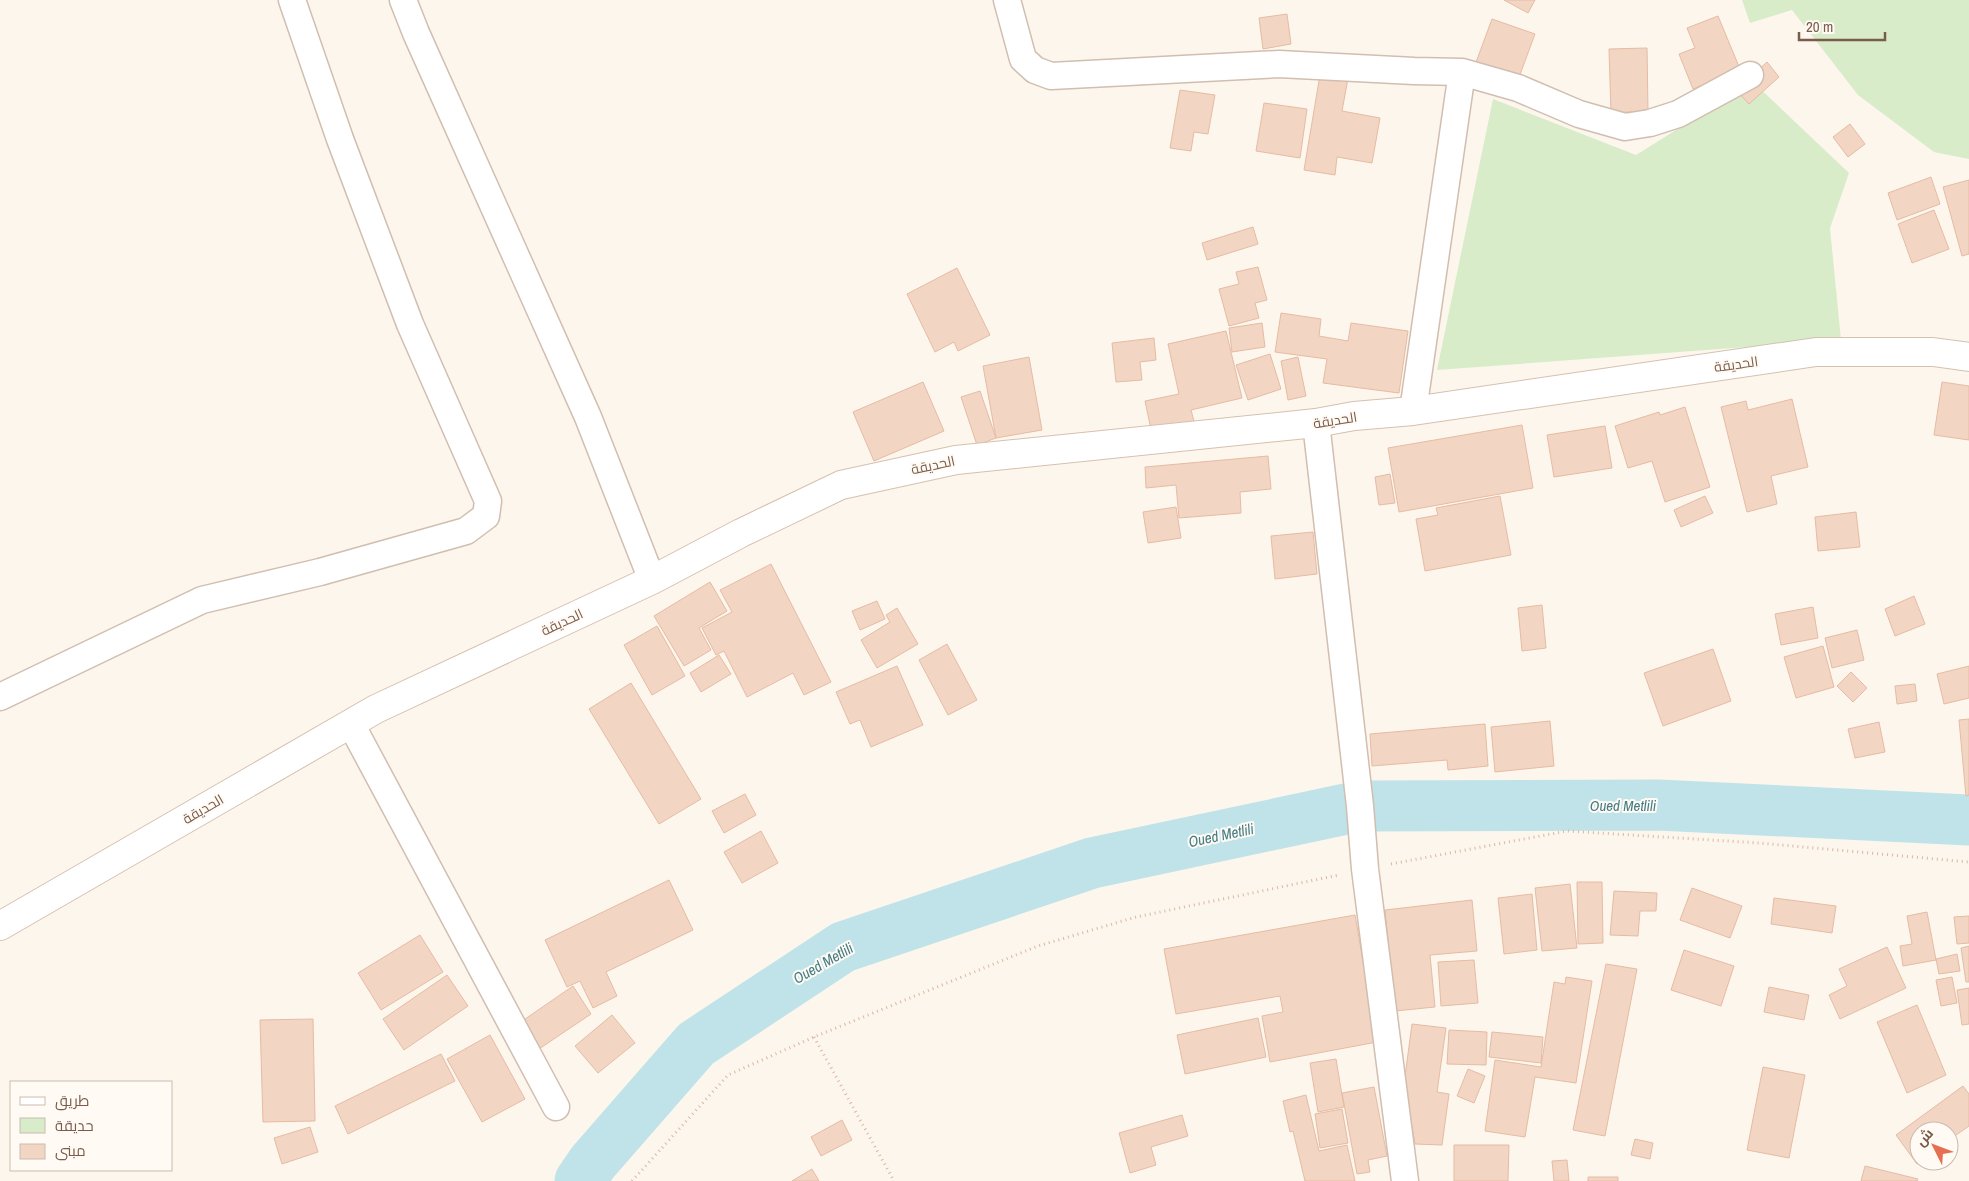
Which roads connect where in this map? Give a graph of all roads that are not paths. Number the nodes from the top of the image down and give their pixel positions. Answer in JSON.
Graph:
{"nodes":[{"id":1,"x":292,"y":0,"type":"edge"},
{"id":2,"x":403,"y":0,"type":"edge"},
{"id":3,"x":1007,"y":0,"type":"edge"},
{"id":4,"x":1462,"y":72,"type":"junction"},
{"id":5,"x":1750,"y":75,"type":"dead end"},
{"id":6,"x":1969,"y":357,"type":"edge"},
{"id":7,"x":1413,"y":411,"type":"junction"},
{"id":8,"x":1316,"y":423,"type":"junction"},
{"id":9,"x":652,"y":580,"type":"junction"},
{"id":10,"x":0,"y":697,"type":"edge"},
{"id":11,"x":352,"y":724,"type":"junction"},
{"id":12,"x":0,"y":926,"type":"edge"},
{"id":13,"x":556,"y":1107,"type":"dead end"},
{"id":14,"x":1405,"y":1181,"type":"edge"}],
"edges":[{"from":1,"to":10,"type":"street"},
{"from":2,"to":9,"type":"street"},
{"from":3,"to":4,"type":"street"},
{"from":4,"to":5,"type":"street"},
{"from":4,"to":7,"type":"street"},
{"from":6,"to":7,"type":"street","name":"الحديقة"},
{"from":7,"to":8,"type":"street","name":"الحديقة"},
{"from":8,"to":9,"type":"street","name":"الحديقة"},
{"from":8,"to":14,"type":"street"},
{"from":9,"to":11,"type":"street","name":"الحديقة"},
{"from":11,"to":12,"type":"street","name":"الحديقة"},
{"from":11,"to":13,"type":"street"}]}
